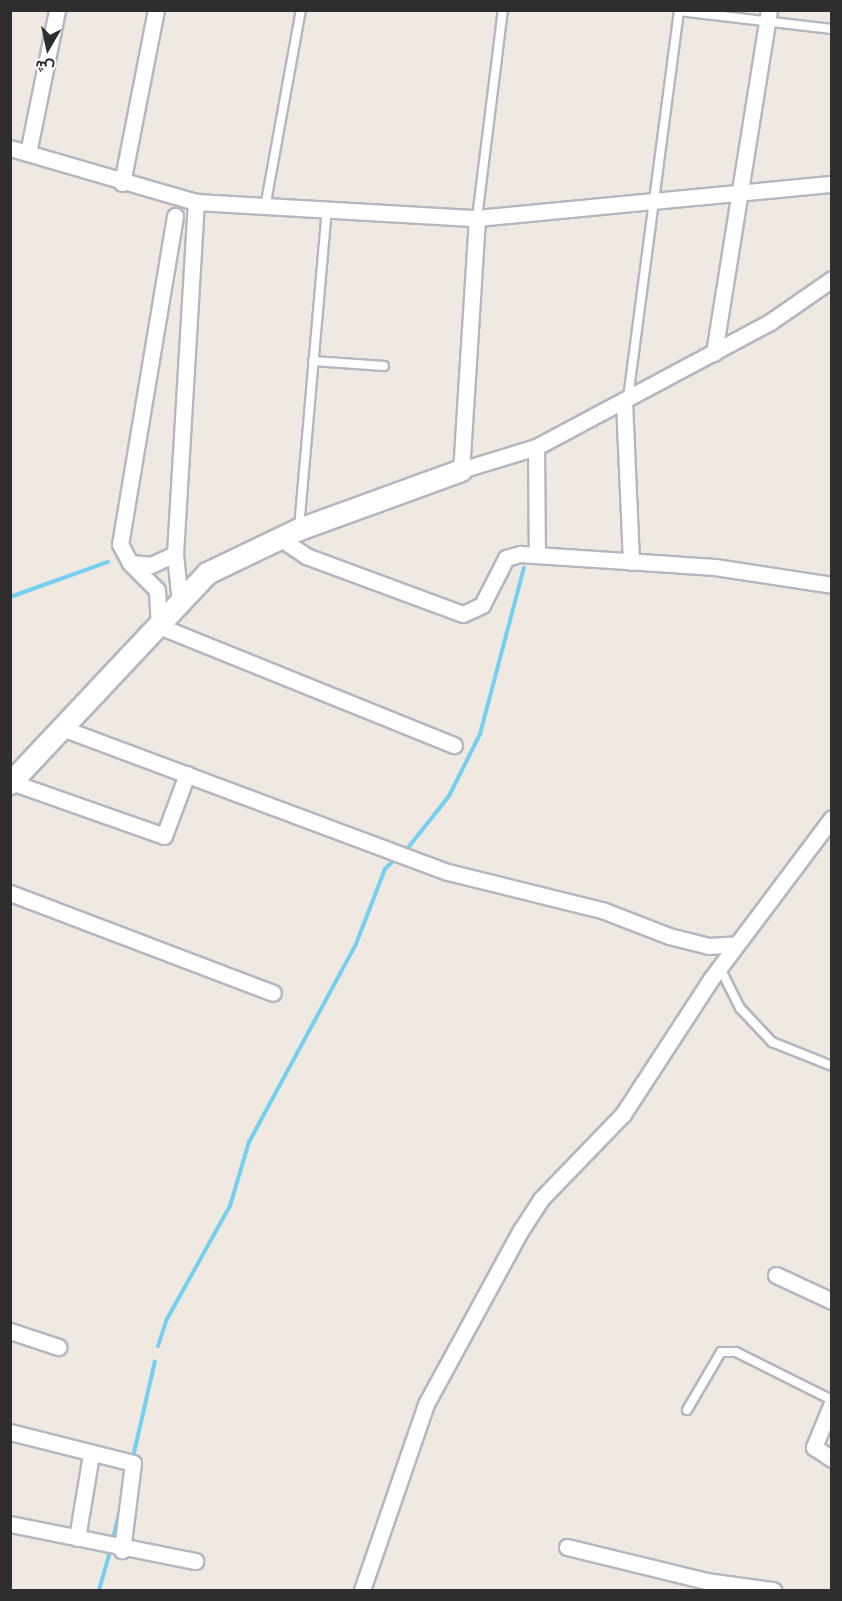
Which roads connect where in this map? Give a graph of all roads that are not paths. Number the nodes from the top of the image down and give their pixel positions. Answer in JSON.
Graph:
{"nodes":[{"id":1,"x":57,"y":10,"type":"edge"},
{"id":2,"x":156,"y":10,"type":"edge"},
{"id":3,"x":301,"y":10,"type":"edge"},
{"id":4,"x":503,"y":10,"type":"edge"},
{"id":5,"x":679,"y":11,"type":"edge"},
{"id":6,"x":768,"y":16,"type":"edge"},
{"id":7,"x":831,"y":29,"type":"edge"},
{"id":8,"x":10,"y":148,"type":"edge"},
{"id":9,"x":28,"y":153,"type":"junction"},
{"id":10,"x":122,"y":183,"type":"junction"},
{"id":11,"x":831,"y":184,"type":"edge"},
{"id":12,"x":741,"y":194,"type":"junction"},
{"id":13,"x":655,"y":201,"type":"junction"},
{"id":14,"x":196,"y":202,"type":"junction"},
{"id":15,"x":266,"y":202,"type":"junction"},
{"id":16,"x":327,"y":207,"type":"junction"},
{"id":17,"x":175,"y":216,"type":"dead end"},
{"id":18,"x":477,"y":218,"type":"junction"},
{"id":19,"x":831,"y":279,"type":"edge"},
{"id":20,"x":714,"y":353,"type":"junction"},
{"id":21,"x":313,"y":361,"type":"junction"},
{"id":22,"x":384,"y":366,"type":"dead end"},
{"id":23,"x":626,"y":400,"type":"junction"},
{"id":24,"x":536,"y":447,"type":"junction"},
{"id":25,"x":461,"y":470,"type":"junction"},
{"id":26,"x":290,"y":534,"type":"junction"},
{"id":27,"x":175,"y":554,"type":"junction"},
{"id":28,"x":537,"y":555,"type":"junction"},
{"id":29,"x":632,"y":562,"type":"junction"},
{"id":30,"x":130,"y":563,"type":"junction"},
{"id":31,"x":831,"y":585,"type":"edge"},
{"id":32,"x":180,"y":603,"type":"junction"},
{"id":33,"x":159,"y":626,"type":"junction"},
{"id":34,"x":62,"y":728,"type":"junction"},
{"id":35,"x":454,"y":744,"type":"dead end"},
{"id":36,"x":187,"y":774,"type":"junction"},
{"id":37,"x":11,"y":782,"type":"edge"},
{"id":38,"x":831,"y":819,"type":"edge"},
{"id":39,"x":10,"y":893,"type":"edge"},
{"id":40,"x":736,"y":944,"type":"junction"},
{"id":41,"x":720,"y":966,"type":"junction"},
{"id":42,"x":273,"y":993,"type":"dead end"},
{"id":43,"x":831,"y":1066,"type":"edge"},
{"id":44,"x":776,"y":1275,"type":"dead end"},
{"id":45,"x":831,"y":1301,"type":"edge"},
{"id":46,"x":10,"y":1331,"type":"edge"},
{"id":47,"x":58,"y":1347,"type":"dead end"},
{"id":48,"x":831,"y":1402,"type":"edge"},
{"id":49,"x":687,"y":1410,"type":"dead end"},
{"id":50,"x":10,"y":1432,"type":"edge"},
{"id":51,"x":91,"y":1454,"type":"junction"},
{"id":52,"x":831,"y":1459,"type":"edge"},
{"id":53,"x":10,"y":1524,"type":"edge"},
{"id":54,"x":77,"y":1538,"type":"junction"},
{"id":55,"x":567,"y":1547,"type":"dead end"},
{"id":56,"x":122,"y":1550,"type":"junction"},
{"id":57,"x":195,"y":1561,"type":"dead end"},
{"id":58,"x":362,"y":1590,"type":"edge"},
{"id":59,"x":773,"y":1590,"type":"edge"}],
"edges":[{"from":1,"to":9,"type":"street"},
{"from":2,"to":10,"type":"street"},
{"from":3,"to":15,"type":"lane"},
{"from":4,"to":18,"type":"lane"},
{"from":5,"to":6,"type":"lane"},
{"from":5,"to":13,"type":"lane"},
{"from":6,"to":7,"type":"lane"},
{"from":6,"to":12,"type":"street"},
{"from":8,"to":9,"type":"street"},
{"from":9,"to":10,"type":"street"},
{"from":10,"to":14,"type":"street"},
{"from":11,"to":12,"type":"street"},
{"from":12,"to":13,"type":"street"},
{"from":12,"to":20,"type":"street"},
{"from":13,"to":18,"type":"street"},
{"from":13,"to":23,"type":"lane"},
{"from":14,"to":15,"type":"street"},
{"from":14,"to":27,"type":"street"},
{"from":15,"to":16,"type":"street"},
{"from":16,"to":18,"type":"street"},
{"from":16,"to":21,"type":"lane"},
{"from":17,"to":30,"type":"street"},
{"from":18,"to":25,"type":"street"},
{"from":19,"to":20,"type":"street"},
{"from":20,"to":23,"type":"street"},
{"from":21,"to":22,"type":"lane"},
{"from":21,"to":26,"type":"lane"},
{"from":23,"to":24,"type":"street"},
{"from":23,"to":29,"type":"street"},
{"from":24,"to":25,"type":"street"},
{"from":24,"to":28,"type":"street"},
{"from":25,"to":26,"type":"street"},
{"from":26,"to":28,"type":"street"},
{"from":26,"to":32,"type":"street"},
{"from":27,"to":30,"type":"street"},
{"from":27,"to":32,"type":"street"},
{"from":28,"to":29,"type":"street"},
{"from":29,"to":31,"type":"street"},
{"from":30,"to":33,"type":"street"},
{"from":32,"to":33,"type":"street"},
{"from":33,"to":34,"type":"street"},
{"from":33,"to":35,"type":"street"},
{"from":34,"to":36,"type":"street"},
{"from":34,"to":37,"type":"street"},
{"from":36,"to":37,"type":"street"},
{"from":36,"to":40,"type":"street"},
{"from":38,"to":40,"type":"street"},
{"from":39,"to":42,"type":"street"},
{"from":40,"to":41,"type":"street"},
{"from":41,"to":43,"type":"lane"},
{"from":41,"to":58,"type":"street"},
{"from":44,"to":45,"type":"street"},
{"from":46,"to":47,"type":"street"},
{"from":48,"to":49,"type":"lane"},
{"from":48,"to":52,"type":"street"},
{"from":50,"to":51,"type":"street"},
{"from":51,"to":54,"type":"street"},
{"from":51,"to":56,"type":"street"},
{"from":53,"to":54,"type":"street"},
{"from":54,"to":56,"type":"street"},
{"from":55,"to":59,"type":"street"},
{"from":56,"to":57,"type":"street"}]}
